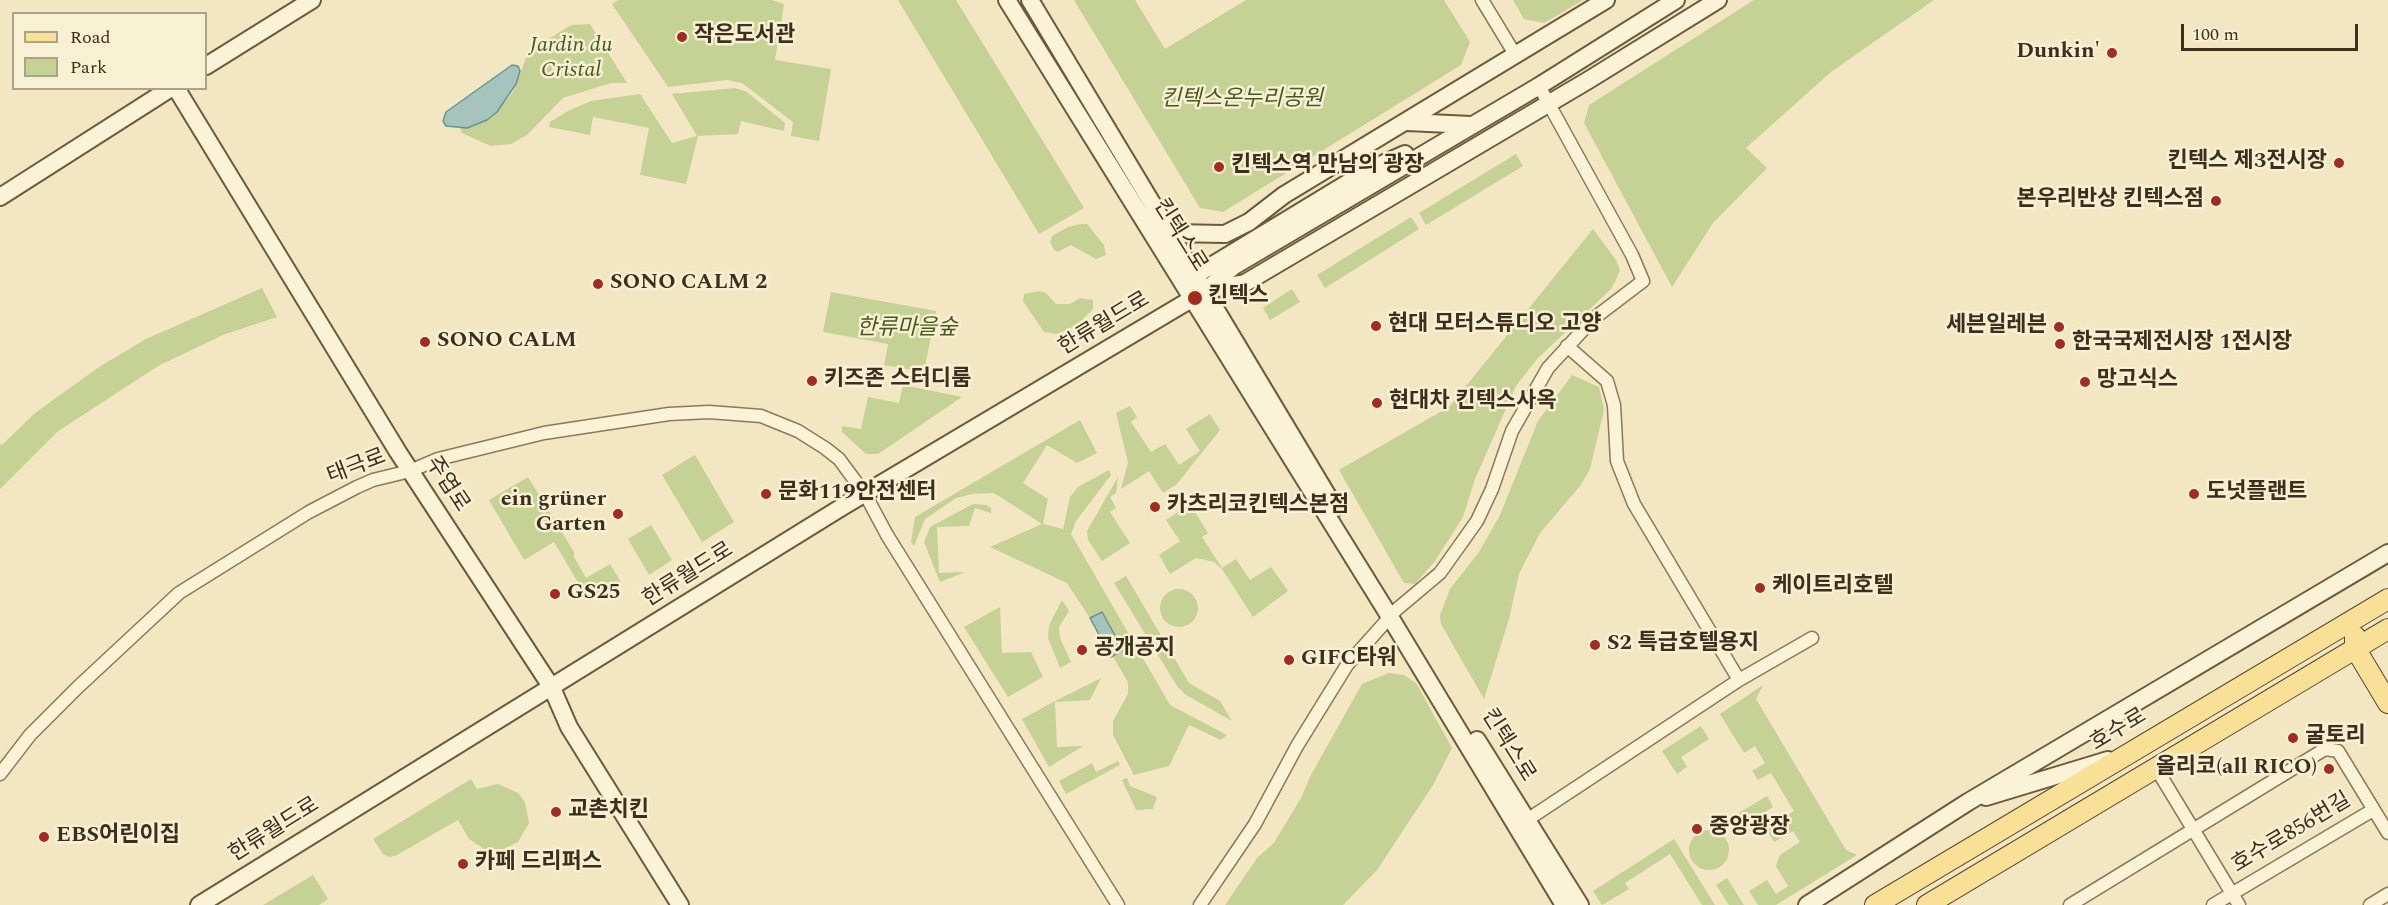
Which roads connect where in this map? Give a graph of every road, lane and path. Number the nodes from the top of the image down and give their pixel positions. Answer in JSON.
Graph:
{"nodes":[{"id":1,"x":312,"y":0,"type":"edge"},
{"id":2,"x":1007,"y":0,"type":"edge"},
{"id":3,"x":1030,"y":0,"type":"edge"},
{"id":4,"x":1482,"y":0,"type":"edge"},
{"id":5,"x":1606,"y":0,"type":"edge"},
{"id":6,"x":1676,"y":0,"type":"edge"},
{"id":7,"x":1718,"y":0,"type":"edge"},
{"id":8,"x":1516,"y":56,"type":"junction"},
{"id":9,"x":207,"y":65,"type":"edge"},
{"id":10,"x":1539,"y":86,"type":"junction"},
{"id":11,"x":168,"y":90,"type":"edge"},
{"id":12,"x":177,"y":90,"type":"edge"},
{"id":13,"x":1549,"y":104,"type":"junction"},
{"id":14,"x":1407,"y":122,"type":"junction"},
{"id":15,"x":1472,"y":125,"type":"junction"},
{"id":16,"x":0,"y":197,"type":"edge"},
{"id":17,"x":1170,"y":233,"type":"junction"},
{"id":18,"x":1196,"y":275,"type":"junction"},
{"id":19,"x":1198,"y":295,"type":"junction"},
{"id":20,"x":1567,"y":346,"type":"junction"},
{"id":21,"x":410,"y":471,"type":"junction"},
{"id":22,"x":865,"y":495,"type":"junction"},
{"id":23,"x":2388,"y":553,"type":"edge"},
{"id":24,"x":2388,"y":599,"type":"edge"},
{"id":25,"x":1393,"y":614,"type":"junction"},
{"id":26,"x":2355,"y":618,"type":"junction"},
{"id":27,"x":2385,"y":637,"type":"edge"},
{"id":28,"x":1812,"y":638,"type":"dead end"},
{"id":29,"x":2355,"y":648,"type":"junction"},
{"id":30,"x":2292,"y":656,"type":"junction"},
{"id":31,"x":1739,"y":680,"type":"junction"},
{"id":32,"x":552,"y":688,"type":"junction"},
{"id":33,"x":2388,"y":703,"type":"edge"},
{"id":34,"x":2256,"y":708,"type":"junction"},
{"id":35,"x":2127,"y":754,"type":"junction"},
{"id":36,"x":2156,"y":768,"type":"junction"},
{"id":37,"x":0,"y":774,"type":"edge"},
{"id":38,"x":1968,"y":802,"type":"junction"},
{"id":39,"x":2373,"y":810,"type":"junction"},
{"id":40,"x":1527,"y":820,"type":"junction"},
{"id":41,"x":2194,"y":830,"type":"junction"},
{"id":42,"x":2388,"y":833,"type":"edge"},
{"id":43,"x":2232,"y":894,"type":"junction"},
{"id":44,"x":2388,"y":894,"type":"edge"},
{"id":45,"x":199,"y":905,"type":"edge"},
{"id":46,"x":680,"y":905,"type":"edge"},
{"id":47,"x":1118,"y":905,"type":"edge"},
{"id":48,"x":1200,"y":905,"type":"edge"},
{"id":49,"x":1564,"y":905,"type":"edge"},
{"id":50,"x":1580,"y":905,"type":"edge"},
{"id":51,"x":1807,"y":905,"type":"edge"},
{"id":52,"x":1875,"y":905,"type":"edge"},
{"id":53,"x":1927,"y":905,"type":"edge"},
{"id":54,"x":2070,"y":905,"type":"edge"},
{"id":55,"x":2213,"y":905,"type":"edge"},
{"id":56,"x":2239,"y":905,"type":"edge"},
{"id":57,"x":2370,"y":905,"type":"edge"}],
"edges":[{"from":1,"to":9,"type":"main road"},
{"from":2,"to":19,"type":"main road","name":"킨텍스로"},
{"from":3,"to":17,"type":"main road","name":"킨텍스로"},
{"from":4,"to":8,"type":"street"},
{"from":5,"to":8,"type":"main road"},
{"from":6,"to":10,"type":"main road","name":"킨텍스로"},
{"from":7,"to":13,"type":"main road","name":"킨텍스로"},
{"from":8,"to":14,"type":"main road"},
{"from":10,"to":13,"type":"street"},
{"from":10,"to":15,"type":"main road","name":"킨텍스로"},
{"from":11,"to":16,"type":"main road"},
{"from":12,"to":21,"type":"main road","name":"주엽로"},
{"from":13,"to":19,"type":"main road","name":"킨텍스로"},
{"from":13,"to":20,"type":"street"},
{"from":14,"to":15,"type":"main road"},
{"from":14,"to":17,"type":"main road"},
{"from":15,"to":18,"type":"main road"},
{"from":15,"to":19,"type":"main road","name":"킨텍스로"},
{"from":17,"to":18,"type":"main road","name":"킨텍스로"},
{"from":18,"to":19,"type":"main road","name":"킨텍스로"},
{"from":19,"to":22,"type":"main road","name":"한류월드로"},
{"from":19,"to":25,"type":"main road","name":"킨텍스로"},
{"from":20,"to":25,"type":"street"},
{"from":20,"to":31,"type":"street"},
{"from":21,"to":22,"type":"street","name":"태극로"},
{"from":21,"to":32,"type":"main road","name":"주엽로"},
{"from":21,"to":37,"type":"street","name":"태극로"},
{"from":22,"to":32,"type":"main road","name":"한류월드로"},
{"from":22,"to":47,"type":"street","name":"태극로"},
{"from":23,"to":38,"type":"main road"},
{"from":24,"to":26,"type":"main road","name":"호수로"},
{"from":25,"to":40,"type":"main road","name":"킨텍스로"},
{"from":25,"to":48,"type":"street"},
{"from":25,"to":49,"type":"main road","name":"킨텍스로"},
{"from":26,"to":27,"type":"main road"},
{"from":26,"to":29,"type":"main road"},
{"from":26,"to":30,"type":"main road","name":"호수로"},
{"from":27,"to":29,"type":"main road"},
{"from":28,"to":31,"type":"street"},
{"from":29,"to":33,"type":"main road"},
{"from":29,"to":34,"type":"main road"},
{"from":30,"to":34,"type":"main road"},
{"from":30,"to":35,"type":"main road","name":"호수로"},
{"from":31,"to":40,"type":"street"},
{"from":32,"to":45,"type":"main road","name":"한류월드로"},
{"from":32,"to":46,"type":"main road","name":"주엽로"},
{"from":34,"to":36,"type":"main road"},
{"from":35,"to":38,"type":"main road"},
{"from":35,"to":52,"type":"main road","name":"호수로"},
{"from":36,"to":41,"type":"street","name":"호수로856번길"},
{"from":36,"to":53,"type":"main road"},
{"from":38,"to":51,"type":"main road"},
{"from":39,"to":41,"type":"street"},
{"from":39,"to":42,"type":"street"},
{"from":39,"to":43,"type":"street","name":"호수로856번길"},
{"from":40,"to":50,"type":"main road","name":"킨텍스로"},
{"from":41,"to":43,"type":"street","name":"호수로856번길"},
{"from":41,"to":54,"type":"street"},
{"from":43,"to":55,"type":"street","name":"호수로856번길"},
{"from":43,"to":56,"type":"street","name":"호수로856번길"},
{"from":44,"to":57,"type":"street"}]}
